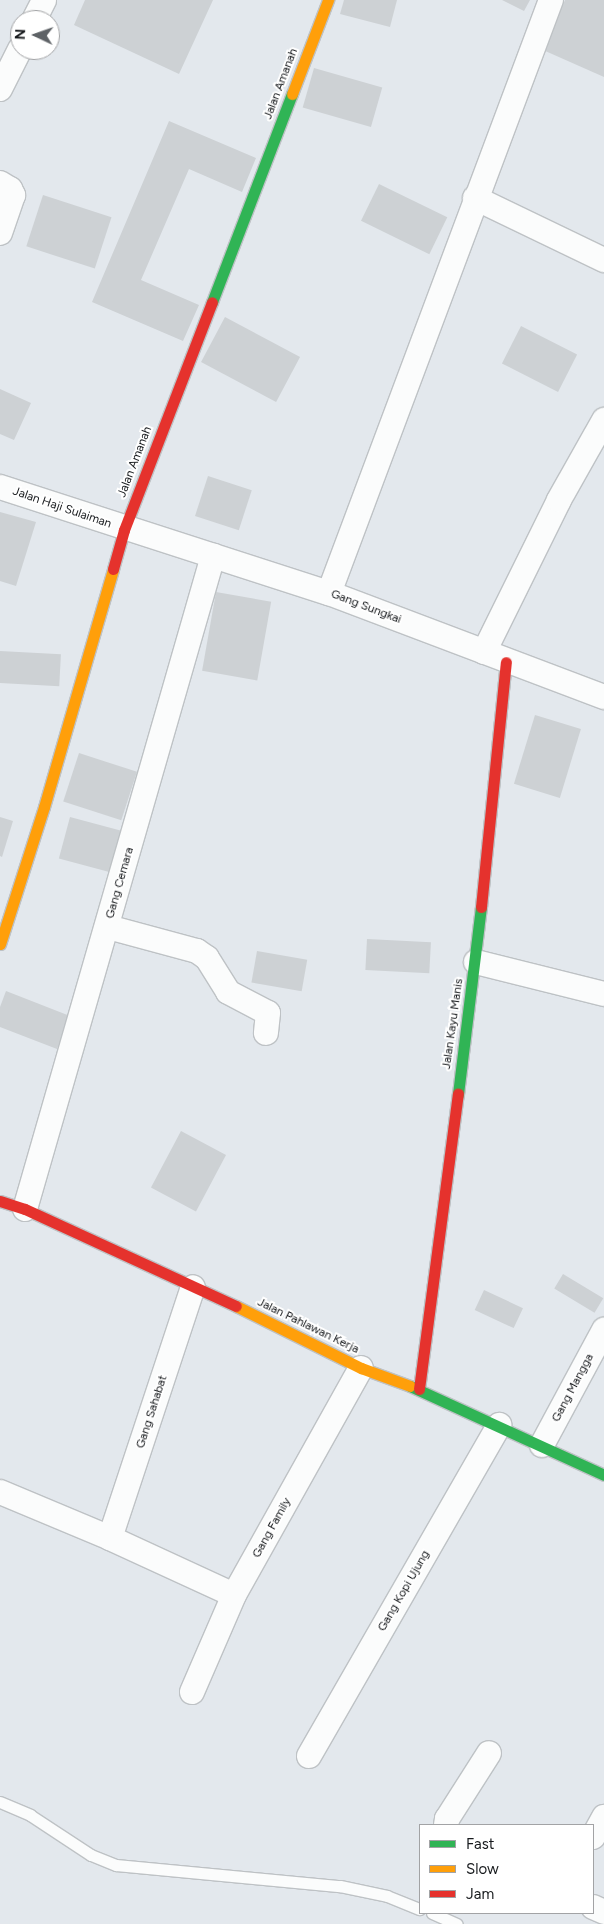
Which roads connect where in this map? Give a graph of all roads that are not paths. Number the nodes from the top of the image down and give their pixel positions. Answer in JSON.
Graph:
{"nodes":[{"id":1,"x":328,"y":0,"type":"edge"},
{"id":2,"x":551,"y":0,"type":"edge"},
{"id":3,"x":14,"y":60,"type":"edge"},
{"id":4,"x":0,"y":89,"type":"edge"},
{"id":5,"x":0,"y":183,"type":"edge"},
{"id":6,"x":475,"y":198,"type":"junction"},
{"id":7,"x":0,"y":233,"type":"edge"},
{"id":8,"x":604,"y":260,"type":"edge"},
{"id":9,"x":604,"y":420,"type":"edge"},
{"id":10,"x":0,"y":487,"type":"edge"},
{"id":11,"x":124,"y":530,"type":"junction"},
{"id":12,"x":213,"y":556,"type":"junction"},
{"id":13,"x":329,"y":593,"type":"junction"},
{"id":14,"x":484,"y":652,"type":"junction"},
{"id":15,"x":506,"y":662,"type":"junction"},
{"id":16,"x":604,"y":698,"type":"edge"},
{"id":17,"x":108,"y":927,"type":"junction"},
{"id":18,"x":0,"y":944,"type":"edge"},
{"id":19,"x":476,"y":962,"type":"junction"},
{"id":20,"x":604,"y":994,"type":"edge"},
{"id":21,"x":266,"y":1033,"type":"dead end"},
{"id":22,"x":0,"y":1201,"type":"edge"},
{"id":23,"x":25,"y":1209,"type":"junction"},
{"id":24,"x":193,"y":1287,"type":"junction"},
{"id":25,"x":604,"y":1330,"type":"edge"},
{"id":26,"x":361,"y":1368,"type":"junction"},
{"id":27,"x":419,"y":1389,"type":"junction"},
{"id":28,"x":499,"y":1425,"type":"junction"},
{"id":29,"x":542,"y":1446,"type":"junction"},
{"id":30,"x":604,"y":1475,"type":"edge"},
{"id":31,"x":0,"y":1492,"type":"edge"},
{"id":32,"x":110,"y":1538,"type":"junction"},
{"id":33,"x":234,"y":1595,"type":"junction"},
{"id":34,"x":192,"y":1692,"type":"dead end"},
{"id":35,"x":489,"y":1753,"type":"dead end"},
{"id":36,"x":309,"y":1756,"type":"dead end"},
{"id":37,"x":0,"y":1802,"type":"edge"},
{"id":38,"x":604,"y":1817,"type":"edge"},
{"id":39,"x":446,"y":1824,"type":"edge"},
{"id":40,"x":594,"y":1835,"type":"edge"},
{"id":41,"x":419,"y":1908,"type":"edge"},
{"id":42,"x":434,"y":1914,"type":"edge"},
{"id":43,"x":457,"y":1924,"type":"edge"}],
"edges":[{"from":1,"to":11,"type":"street","name":"Jalan Amanah"},
{"from":2,"to":6,"type":"street"},
{"from":3,"to":4,"type":"street"},
{"from":5,"to":7,"type":"street"},
{"from":6,"to":8,"type":"street"},
{"from":6,"to":13,"type":"street"},
{"from":9,"to":14,"type":"street"},
{"from":10,"to":11,"type":"street","name":"Jalan Haji Sulaiman"},
{"from":11,"to":12,"type":"street","name":"Gang Sungkai"},
{"from":11,"to":18,"type":"street","name":"Jalan Amanah"},
{"from":12,"to":13,"type":"street","name":"Gang Sungkai"},
{"from":12,"to":17,"type":"street","name":"Gang Cemara"},
{"from":13,"to":14,"type":"street","name":"Gang Sungkai"},
{"from":14,"to":15,"type":"street","name":"Gang Sungkai"},
{"from":15,"to":16,"type":"street","name":"Gang Sungkai"},
{"from":15,"to":19,"type":"street","name":"Jalan Kayu Manis"},
{"from":17,"to":21,"type":"street"},
{"from":17,"to":23,"type":"street","name":"Gang Cemara"},
{"from":19,"to":20,"type":"street"},
{"from":19,"to":27,"type":"street","name":"Jalan Kayu Manis"},
{"from":22,"to":23,"type":"street","name":"Jalan Pahlawan Kerja"},
{"from":23,"to":24,"type":"street","name":"Jalan Pahlawan Kerja"},
{"from":24,"to":26,"type":"street","name":"Jalan Pahlawan Kerja"},
{"from":24,"to":32,"type":"street","name":"Gang Sahabat"},
{"from":25,"to":29,"type":"street","name":"Gang Mangga"},
{"from":26,"to":27,"type":"street","name":"Jalan Pahlawan Kerja"},
{"from":26,"to":33,"type":"street","name":"Gang Family"},
{"from":27,"to":28,"type":"street","name":"Jalan Pahlawan Kerja"},
{"from":28,"to":29,"type":"street","name":"Jalan Pahlawan Kerja"},
{"from":28,"to":36,"type":"street","name":"Gang Kopi Ujung"},
{"from":29,"to":30,"type":"street","name":"Jalan Pahlawan Kerja"},
{"from":31,"to":32,"type":"street"},
{"from":32,"to":33,"type":"street"},
{"from":33,"to":34,"type":"street","name":"Gang Family"},
{"from":35,"to":39,"type":"street"},
{"from":37,"to":41,"type":"lane"},
{"from":38,"to":40,"type":"street"},
{"from":42,"to":43,"type":"lane"}]}
